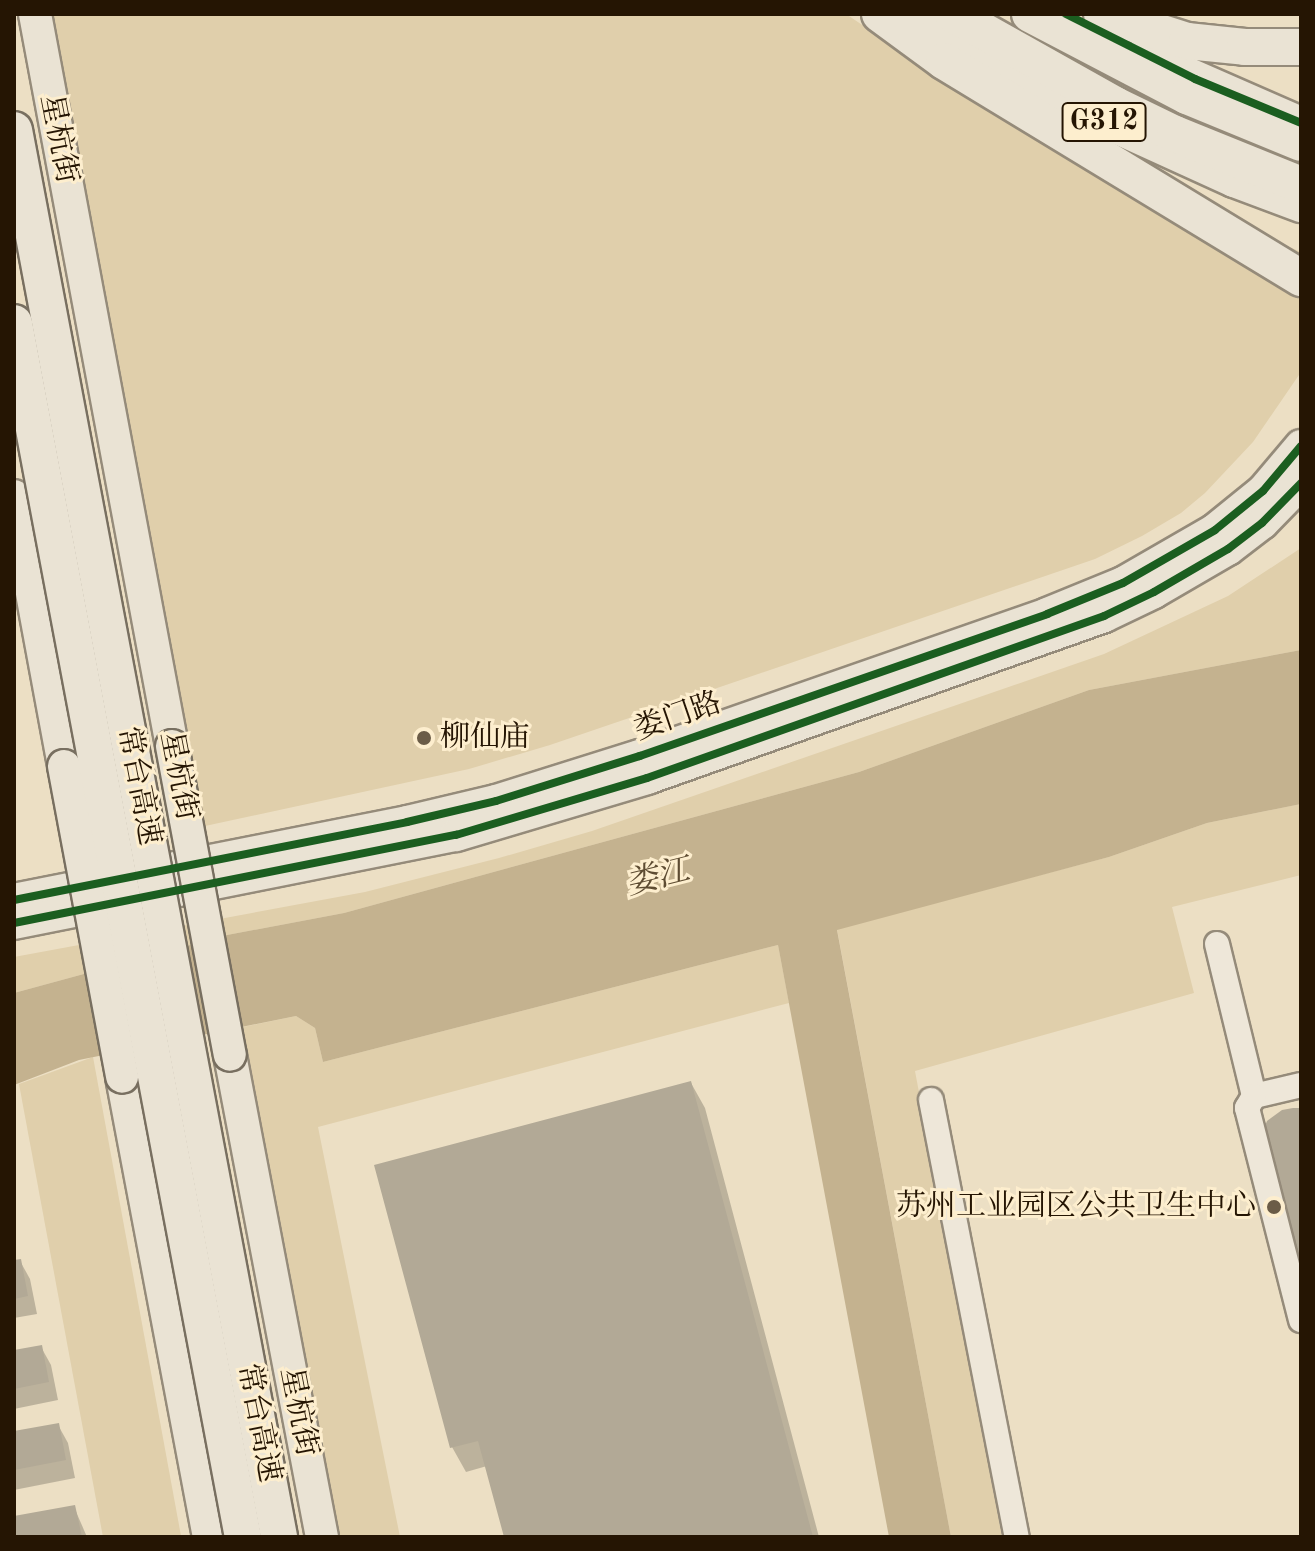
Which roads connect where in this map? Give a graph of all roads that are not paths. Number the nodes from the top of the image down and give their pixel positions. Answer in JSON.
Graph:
{"nodes":[{"id":1,"x":35,"y":14,"type":"edge"},
{"id":2,"x":880,"y":14,"type":"edge"},
{"id":3,"x":919,"y":14,"type":"edge"},
{"id":4,"x":953,"y":14,"type":"edge"},
{"id":5,"x":1030,"y":14,"type":"edge"},
{"id":6,"x":1066,"y":14,"type":"edge"},
{"id":7,"x":1102,"y":14,"type":"edge"},
{"id":8,"x":1301,"y":47,"type":"edge"},
{"id":9,"x":1301,"y":123,"type":"edge"},
{"id":10,"x":14,"y":130,"type":"edge"},
{"id":11,"x":1301,"y":143,"type":"edge"},
{"id":12,"x":1301,"y":185,"type":"edge"},
{"id":13,"x":1301,"y":206,"type":"edge"},
{"id":14,"x":1301,"y":278,"type":"edge"},
{"id":15,"x":14,"y":323,"type":"edge"},
{"id":16,"x":1301,"y":446,"type":"edge"},
{"id":17,"x":1301,"y":483,"type":"edge"},
{"id":18,"x":14,"y":496,"type":"edge"},
{"id":19,"x":14,"y":900,"type":"edge"},
{"id":20,"x":14,"y":923,"type":"edge"},
{"id":21,"x":1217,"y":944,"type":"dead end"},
{"id":22,"x":1301,"y":1085,"type":"edge"},
{"id":23,"x":1254,"y":1096,"type":"junction"},
{"id":24,"x":931,"y":1100,"type":"dead end"},
{"id":25,"x":1301,"y":1320,"type":"edge"},
{"id":26,"x":320,"y":1527,"type":"edge"},
{"id":27,"x":220,"y":1536,"type":"edge"},
{"id":28,"x":279,"y":1537,"type":"edge"},
{"id":29,"x":1017,"y":1537,"type":"edge"}],
"edges":[{"from":1,"to":26,"type":"main road","name":"星杭街","bridge":true},
{"from":2,"to":14,"type":"highway"},
{"from":3,"to":13,"type":"main road","number":"G312"},
{"from":4,"to":12,"type":"highway"},
{"from":5,"to":11,"type":"highway"},
{"from":6,"to":9,"type":"main road","number":"G312"},
{"from":7,"to":8,"type":"highway"},
{"from":10,"to":28,"type":"highway","name":"常台高速","bridge":true},
{"from":15,"to":27,"type":"highway","name":"常台高速","bridge":true},
{"from":16,"to":19,"type":"main road","name":"娄门路"},
{"from":17,"to":20,"type":"main road","name":"娄门路"},
{"from":18,"to":27,"type":"main road","bridge":true},
{"from":21,"to":23,"type":"lane"},
{"from":22,"to":23,"type":"lane"},
{"from":23,"to":25,"type":"lane"},
{"from":24,"to":29,"type":"lane"}]}
